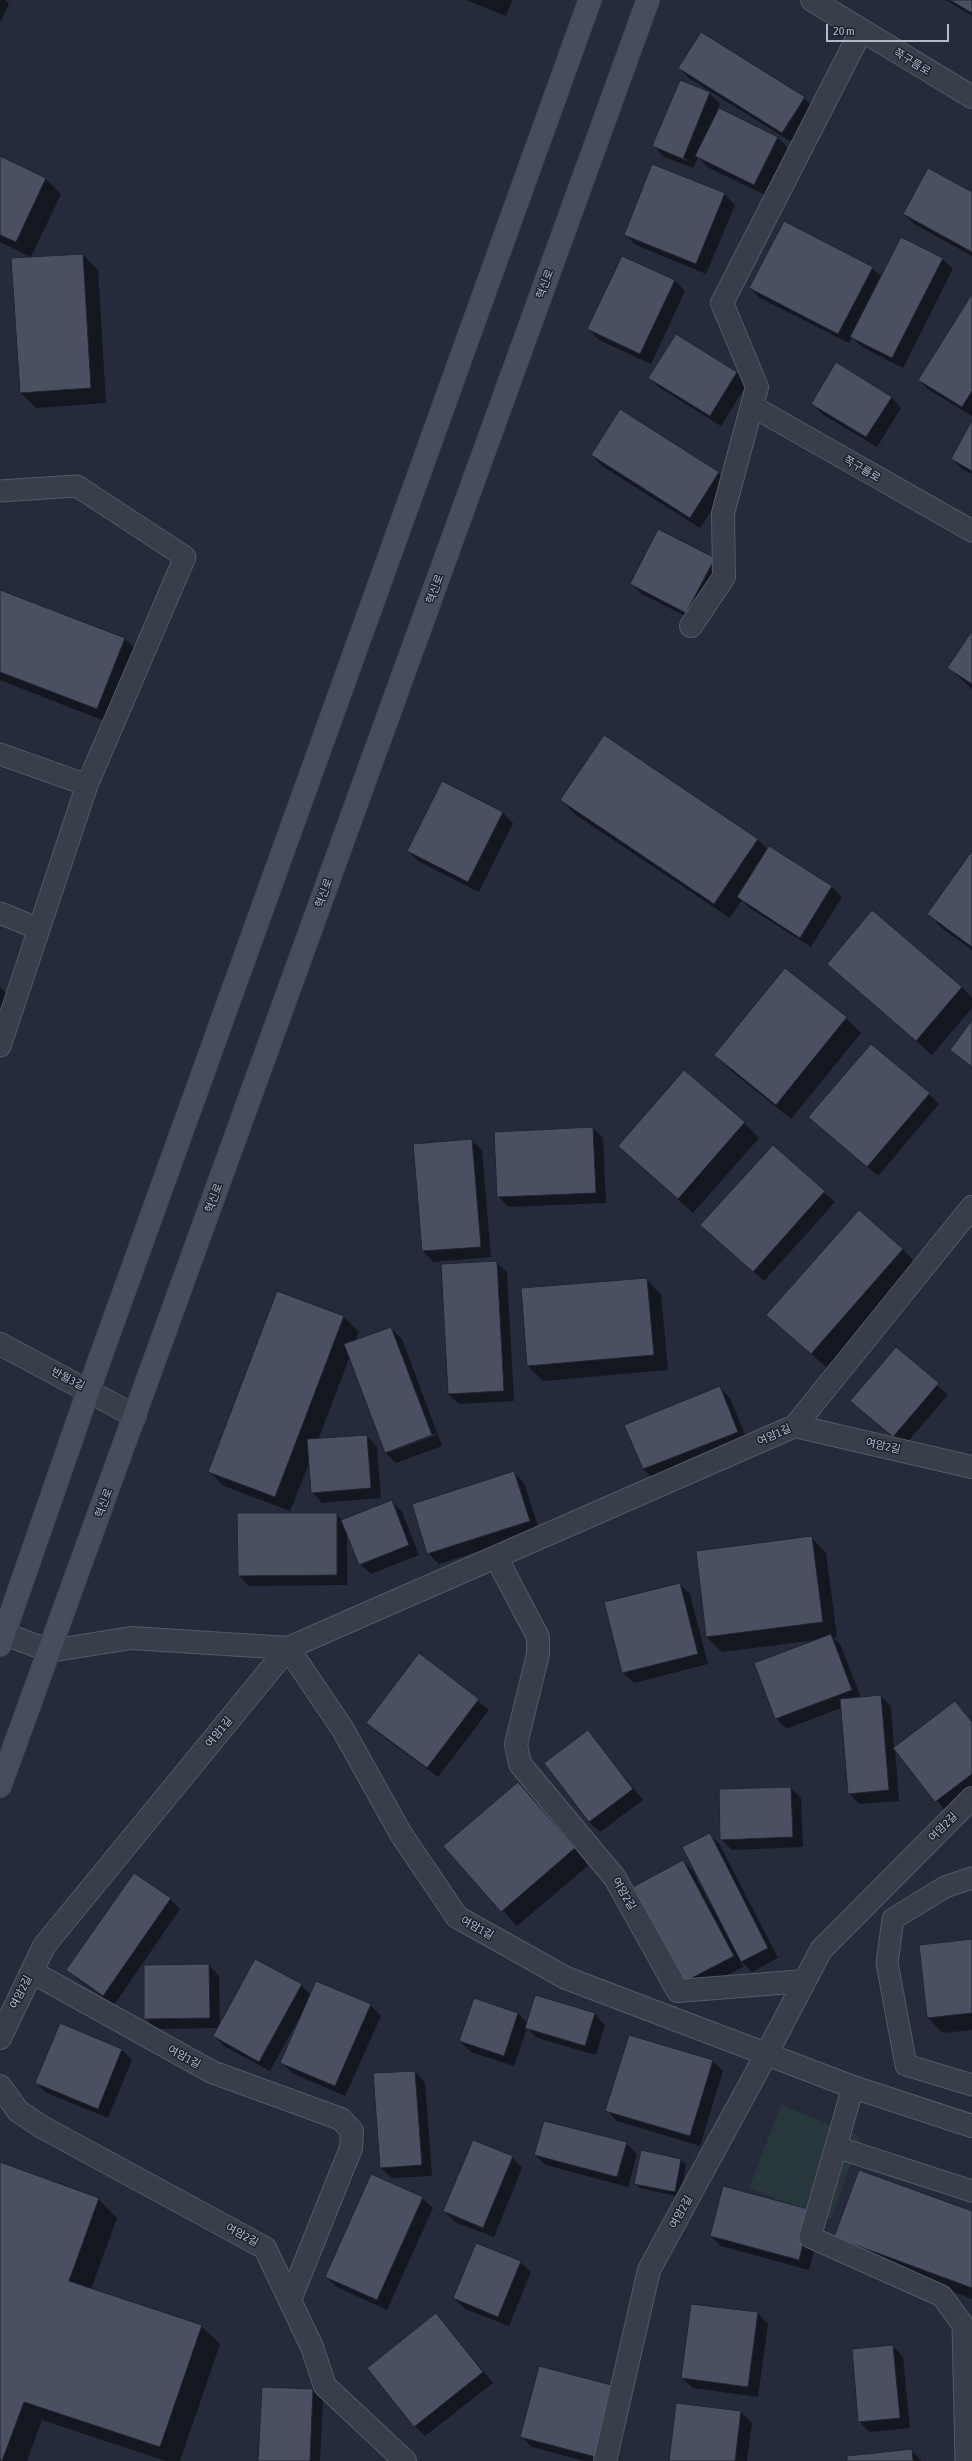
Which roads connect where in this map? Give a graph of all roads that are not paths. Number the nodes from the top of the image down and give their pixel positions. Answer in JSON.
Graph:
{"nodes":[{"id":1,"x":590,"y":0,"type":"edge"},
{"id":2,"x":648,"y":0,"type":"edge"},
{"id":3,"x":812,"y":0,"type":"edge"},
{"id":4,"x":861,"y":31,"type":"junction"},
{"id":5,"x":972,"y":98,"type":"edge"},
{"id":6,"x":752,"y":406,"type":"junction"},
{"id":7,"x":0,"y":491,"type":"edge"},
{"id":8,"x":972,"y":531,"type":"edge"},
{"id":9,"x":691,"y":626,"type":"dead end"},
{"id":10,"x":0,"y":754,"type":"edge"},
{"id":11,"x":87,"y":785,"type":"junction"},
{"id":12,"x":0,"y":913,"type":"edge"},
{"id":13,"x":39,"y":929,"type":"junction"},
{"id":14,"x":0,"y":1046,"type":"edge"},
{"id":15,"x":972,"y":1207,"type":"edge"},
{"id":16,"x":0,"y":1344,"type":"edge"},
{"id":17,"x":89,"y":1389,"type":"junction"},
{"id":18,"x":135,"y":1416,"type":"junction"},
{"id":19,"x":795,"y":1426,"type":"junction"},
{"id":20,"x":972,"y":1467,"type":"edge"},
{"id":21,"x":496,"y":1557,"type":"junction"},
{"id":22,"x":3,"y":1640,"type":"edge"},
{"id":23,"x":288,"y":1648,"type":"junction"},
{"id":24,"x":50,"y":1651,"type":"junction"},
{"id":25,"x":0,"y":1786,"type":"edge"},
{"id":26,"x":972,"y":1798,"type":"edge"},
{"id":27,"x":972,"y":1878,"type":"edge"},
{"id":28,"x":44,"y":1946,"type":"joint"},
{"id":29,"x":32,"y":1972,"type":"junction"},
{"id":30,"x":805,"y":1981,"type":"junction"},
{"id":31,"x":0,"y":2038,"type":"edge"},
{"id":32,"x":767,"y":2053,"type":"junction"},
{"id":33,"x":972,"y":2085,"type":"edge"},
{"id":34,"x":0,"y":2086,"type":"edge"},
{"id":35,"x":853,"y":2087,"type":"junction"},
{"id":36,"x":972,"y":2126,"type":"edge"},
{"id":37,"x":836,"y":2147,"type":"junction"},
{"id":38,"x":972,"y":2190,"type":"edge"},
{"id":39,"x":290,"y":2300,"type":"junction"},
{"id":40,"x":405,"y":2461,"type":"edge"},
{"id":41,"x":605,"y":2461,"type":"edge"},
{"id":42,"x":966,"y":2461,"type":"edge"}],
"edges":[{"from":1,"to":17,"type":"street"},
{"from":2,"to":18,"type":"street","name":"혁신로"},
{"from":3,"to":4,"type":"street","name":"쪽구름로"},
{"from":4,"to":5,"type":"street","name":"쪽구름로"},
{"from":4,"to":6,"type":"street"},
{"from":6,"to":8,"type":"lane","name":"쪽구름로"},
{"from":6,"to":9,"type":"street"},
{"from":7,"to":11,"type":"lane"},
{"from":10,"to":11,"type":"lane"},
{"from":11,"to":13,"type":"lane"},
{"from":12,"to":13,"type":"lane"},
{"from":13,"to":14,"type":"lane"},
{"from":15,"to":19,"type":"street","name":"여암1길"},
{"from":16,"to":17,"type":"street","name":"반월3길"},
{"from":17,"to":18,"type":"street","name":"반월3길"},
{"from":17,"to":22,"type":"street"},
{"from":18,"to":24,"type":"street","name":"혁신로"},
{"from":19,"to":20,"type":"street","name":"여암2길"},
{"from":19,"to":21,"type":"street","name":"여암1길"},
{"from":21,"to":23,"type":"street","name":"여암1길"},
{"from":21,"to":30,"type":"street","name":"여암2길"},
{"from":22,"to":24,"type":"street","name":"여암1길"},
{"from":23,"to":24,"type":"street","name":"여암1길"},
{"from":23,"to":28,"type":"street","name":"여암1길"},
{"from":23,"to":32,"type":"street","name":"여암1길"},
{"from":24,"to":25,"type":"street","name":"혁신로"},
{"from":26,"to":30,"type":"street","name":"여암2길"},
{"from":27,"to":33,"type":"lane"},
{"from":28,"to":29,"type":"street","name":"여암2길"},
{"from":29,"to":31,"type":"street","name":"여암2길"},
{"from":29,"to":39,"type":"street","name":"여암1길"},
{"from":30,"to":32,"type":"street","name":"여암2길"},
{"from":32,"to":35,"type":"street","name":"여암1길"},
{"from":32,"to":41,"type":"street","name":"여암2길"},
{"from":34,"to":39,"type":"street","name":"여암2길"},
{"from":35,"to":36,"type":"street","name":"여암1길"},
{"from":35,"to":37,"type":"lane"},
{"from":37,"to":38,"type":"lane"},
{"from":37,"to":42,"type":"lane"},
{"from":39,"to":40,"type":"street","name":"여암2길"}]}
